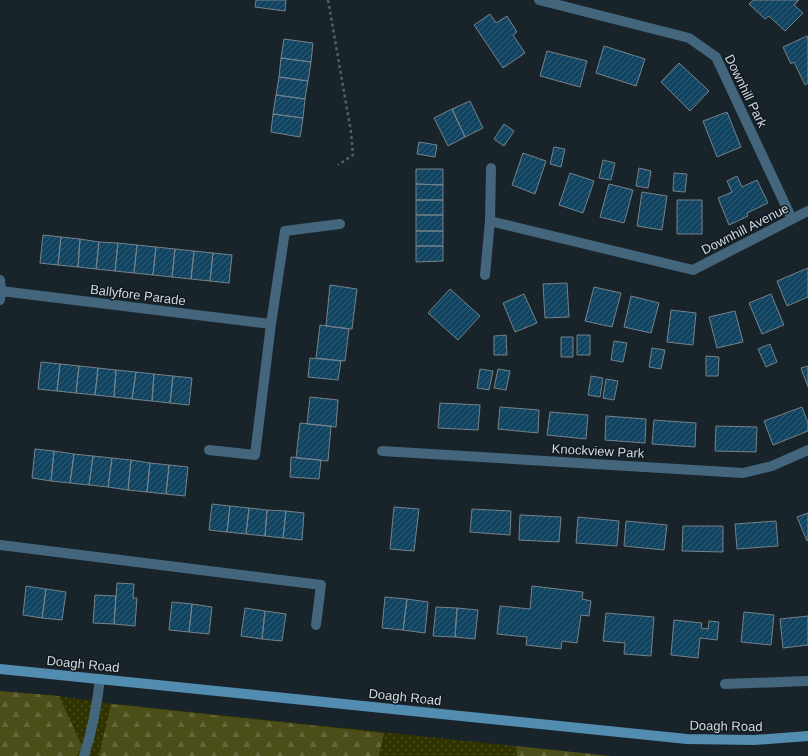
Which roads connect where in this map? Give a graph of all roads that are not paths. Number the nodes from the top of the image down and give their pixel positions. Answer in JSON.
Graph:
{"nodes":[{"id":1,"x":538,"y":0,"type":"edge"},
{"id":2,"x":491,"y":168,"type":"dead end"},
{"id":3,"x":808,"y":211,"type":"edge"},
{"id":4,"x":792,"y":219,"type":"junction"},
{"id":5,"x":490,"y":221,"type":"junction"},
{"id":6,"x":340,"y":224,"type":"dead end"},
{"id":7,"x":485,"y":275,"type":"dead end"},
{"id":8,"x":0,"y":280,"type":"edge"},
{"id":9,"x":1,"y":296,"type":"edge"},
{"id":10,"x":271,"y":324,"type":"junction"},
{"id":11,"x":209,"y":450,"type":"dead end"},
{"id":12,"x":808,"y":450,"type":"edge"},
{"id":13,"x":382,"y":451,"type":"dead end"},
{"id":14,"x":0,"y":545,"type":"edge"},
{"id":15,"x":316,"y":625,"type":"dead end"},
{"id":16,"x":0,"y":669,"type":"edge"},
{"id":17,"x":100,"y":679,"type":"junction"},
{"id":18,"x":808,"y":682,"type":"edge"},
{"id":19,"x":725,"y":684,"type":"dead end"},
{"id":20,"x":808,"y":736,"type":"edge"},
{"id":21,"x":84,"y":756,"type":"edge"}],
"edges":[{"from":1,"to":4,"type":"street","name":"Downhill Park"},
{"from":2,"to":5,"type":"street"},
{"from":3,"to":4,"type":"street","name":"Downhill Avenue"},
{"from":4,"to":5,"type":"street","name":"Downhill Avenue"},
{"from":5,"to":7,"type":"street"},
{"from":6,"to":10,"type":"street"},
{"from":8,"to":9,"type":"street"},
{"from":9,"to":10,"type":"street","name":"Ballyfore Parade"},
{"from":10,"to":11,"type":"street"},
{"from":12,"to":13,"type":"street","name":"Knockview Park"},
{"from":14,"to":15,"type":"street"},
{"from":16,"to":17,"type":"main road","name":"Doagh Road"},
{"from":17,"to":20,"type":"main road","name":"Doagh Road"},
{"from":17,"to":21,"type":"street"},
{"from":18,"to":19,"type":"street"}]}
